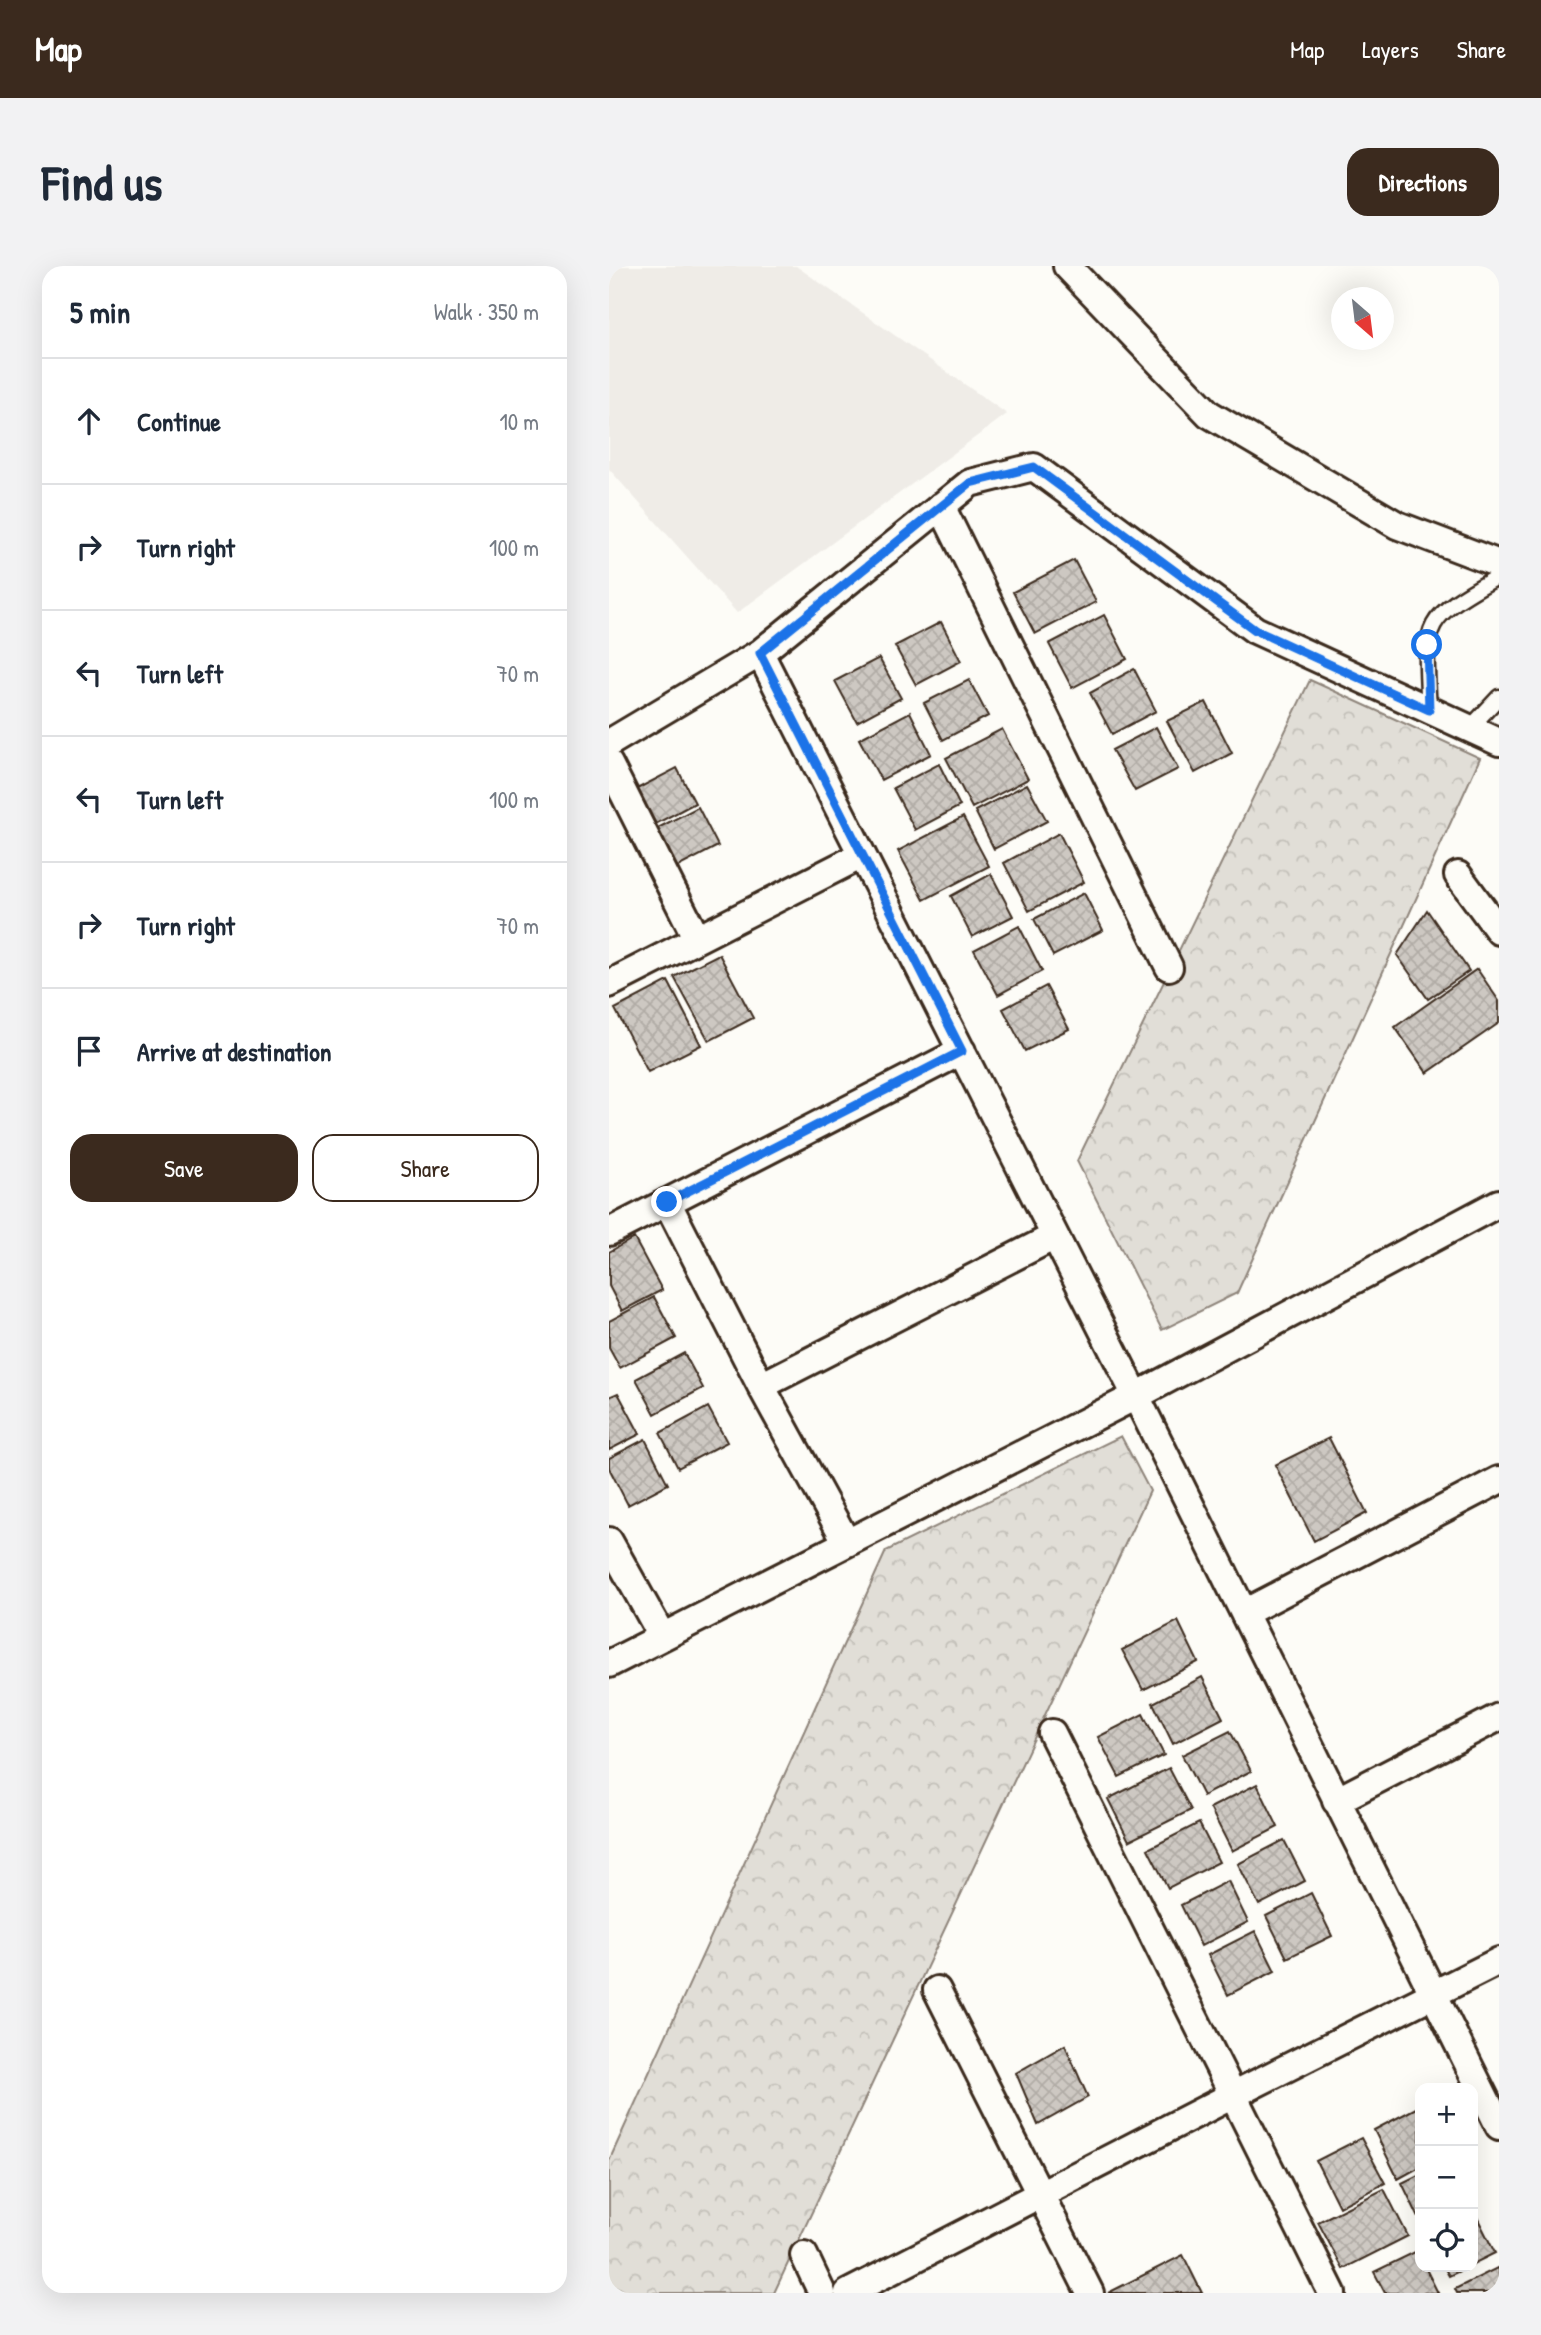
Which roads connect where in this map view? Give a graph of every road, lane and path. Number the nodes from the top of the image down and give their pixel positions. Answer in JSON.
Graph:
{"nodes":[{"id":1,"x":1067,"y":266,"type":"edge"},
{"id":2,"x":941,"y":506,"type":"junction"},
{"id":3,"x":1499,"y":564,"type":"edge"},
{"id":4,"x":1499,"y":576,"type":"edge"},
{"id":5,"x":760,"y":653,"type":"junction"},
{"id":6,"x":1499,"y":697,"type":"edge"},
{"id":7,"x":1429,"y":710,"type":"junction"},
{"id":8,"x":1469,"y":729,"type":"junction"},
{"id":9,"x":1499,"y":742,"type":"edge"},
{"id":10,"x":609,"y":743,"type":"edge"},
{"id":11,"x":609,"y":764,"type":"edge"},
{"id":12,"x":862,"y":855,"type":"junction"},
{"id":13,"x":1458,"y":875,"type":"dead end"},
{"id":14,"x":1499,"y":931,"type":"edge"},
{"id":15,"x":697,"y":939,"type":"junction"},
{"id":16,"x":1169,"y":967,"type":"dead end"},
{"id":17,"x":609,"y":984,"type":"edge"},
{"id":18,"x":962,"y":1051,"type":"junction"},
{"id":19,"x":667,"y":1202,"type":"junction"},
{"id":20,"x":1499,"y":1203,"type":"edge"},
{"id":21,"x":609,"y":1232,"type":"edge"},
{"id":22,"x":1055,"y":1236,"type":"junction"},
{"id":23,"x":761,"y":1386,"type":"junction"},
{"id":24,"x":1136,"y":1396,"type":"junction"},
{"id":25,"x":1499,"y":1480,"type":"edge"},
{"id":26,"x":609,"y":1541,"type":"edge"},
{"id":27,"x":847,"y":1543,"type":"junction"},
{"id":28,"x":1244,"y":1613,"type":"junction"},
{"id":29,"x":661,"y":1636,"type":"junction"},
{"id":30,"x":609,"y":1664,"type":"edge"},
{"id":31,"x":1499,"y":1717,"type":"edge"},
{"id":32,"x":1052,"y":1733,"type":"dead end"},
{"id":33,"x":1336,"y":1801,"type":"junction"},
{"id":34,"x":1499,"y":1961,"type":"edge"},
{"id":35,"x":937,"y":1990,"type":"dead end"},
{"id":36,"x":1433,"y":1995,"type":"junction"},
{"id":37,"x":1233,"y":2095,"type":"junction"},
{"id":38,"x":1499,"y":2126,"type":"edge"},
{"id":39,"x":1039,"y":2195,"type":"junction"},
{"id":40,"x":804,"y":2255,"type":"dead end"},
{"id":41,"x":821,"y":2293,"type":"edge"},
{"id":42,"x":848,"y":2293,"type":"edge"},
{"id":43,"x":1090,"y":2293,"type":"edge"},
{"id":44,"x":1332,"y":2293,"type":"edge"}],
"edges":[{"from":1,"to":3,"type":"street"},
{"from":2,"to":5,"type":"street"},
{"from":2,"to":7,"type":"street"},
{"from":2,"to":16,"type":"street"},
{"from":4,"to":7,"type":"lane"},
{"from":5,"to":10,"type":"street"},
{"from":5,"to":12,"type":"street"},
{"from":6,"to":8,"type":"lane"},
{"from":7,"to":8,"type":"street"},
{"from":8,"to":9,"type":"street"},
{"from":11,"to":15,"type":"street"},
{"from":12,"to":15,"type":"street"},
{"from":12,"to":18,"type":"street"},
{"from":13,"to":14,"type":"street"},
{"from":15,"to":17,"type":"street"},
{"from":18,"to":19,"type":"street"},
{"from":18,"to":22,"type":"street"},
{"from":19,"to":21,"type":"street"},
{"from":19,"to":23,"type":"street"},
{"from":20,"to":24,"type":"street"},
{"from":22,"to":23,"type":"street"},
{"from":22,"to":24,"type":"street"},
{"from":23,"to":27,"type":"street"},
{"from":24,"to":27,"type":"street"},
{"from":24,"to":28,"type":"street"},
{"from":25,"to":28,"type":"street"},
{"from":26,"to":29,"type":"street"},
{"from":27,"to":29,"type":"street"},
{"from":28,"to":33,"type":"street"},
{"from":29,"to":30,"type":"street"},
{"from":31,"to":33,"type":"street"},
{"from":32,"to":37,"type":"street"},
{"from":33,"to":36,"type":"street"},
{"from":34,"to":36,"type":"street"},
{"from":35,"to":39,"type":"street"},
{"from":36,"to":37,"type":"street"},
{"from":36,"to":38,"type":"street"},
{"from":37,"to":39,"type":"street"},
{"from":37,"to":44,"type":"street"},
{"from":39,"to":42,"type":"street"},
{"from":39,"to":43,"type":"street"},
{"from":40,"to":41,"type":"street"}]}
